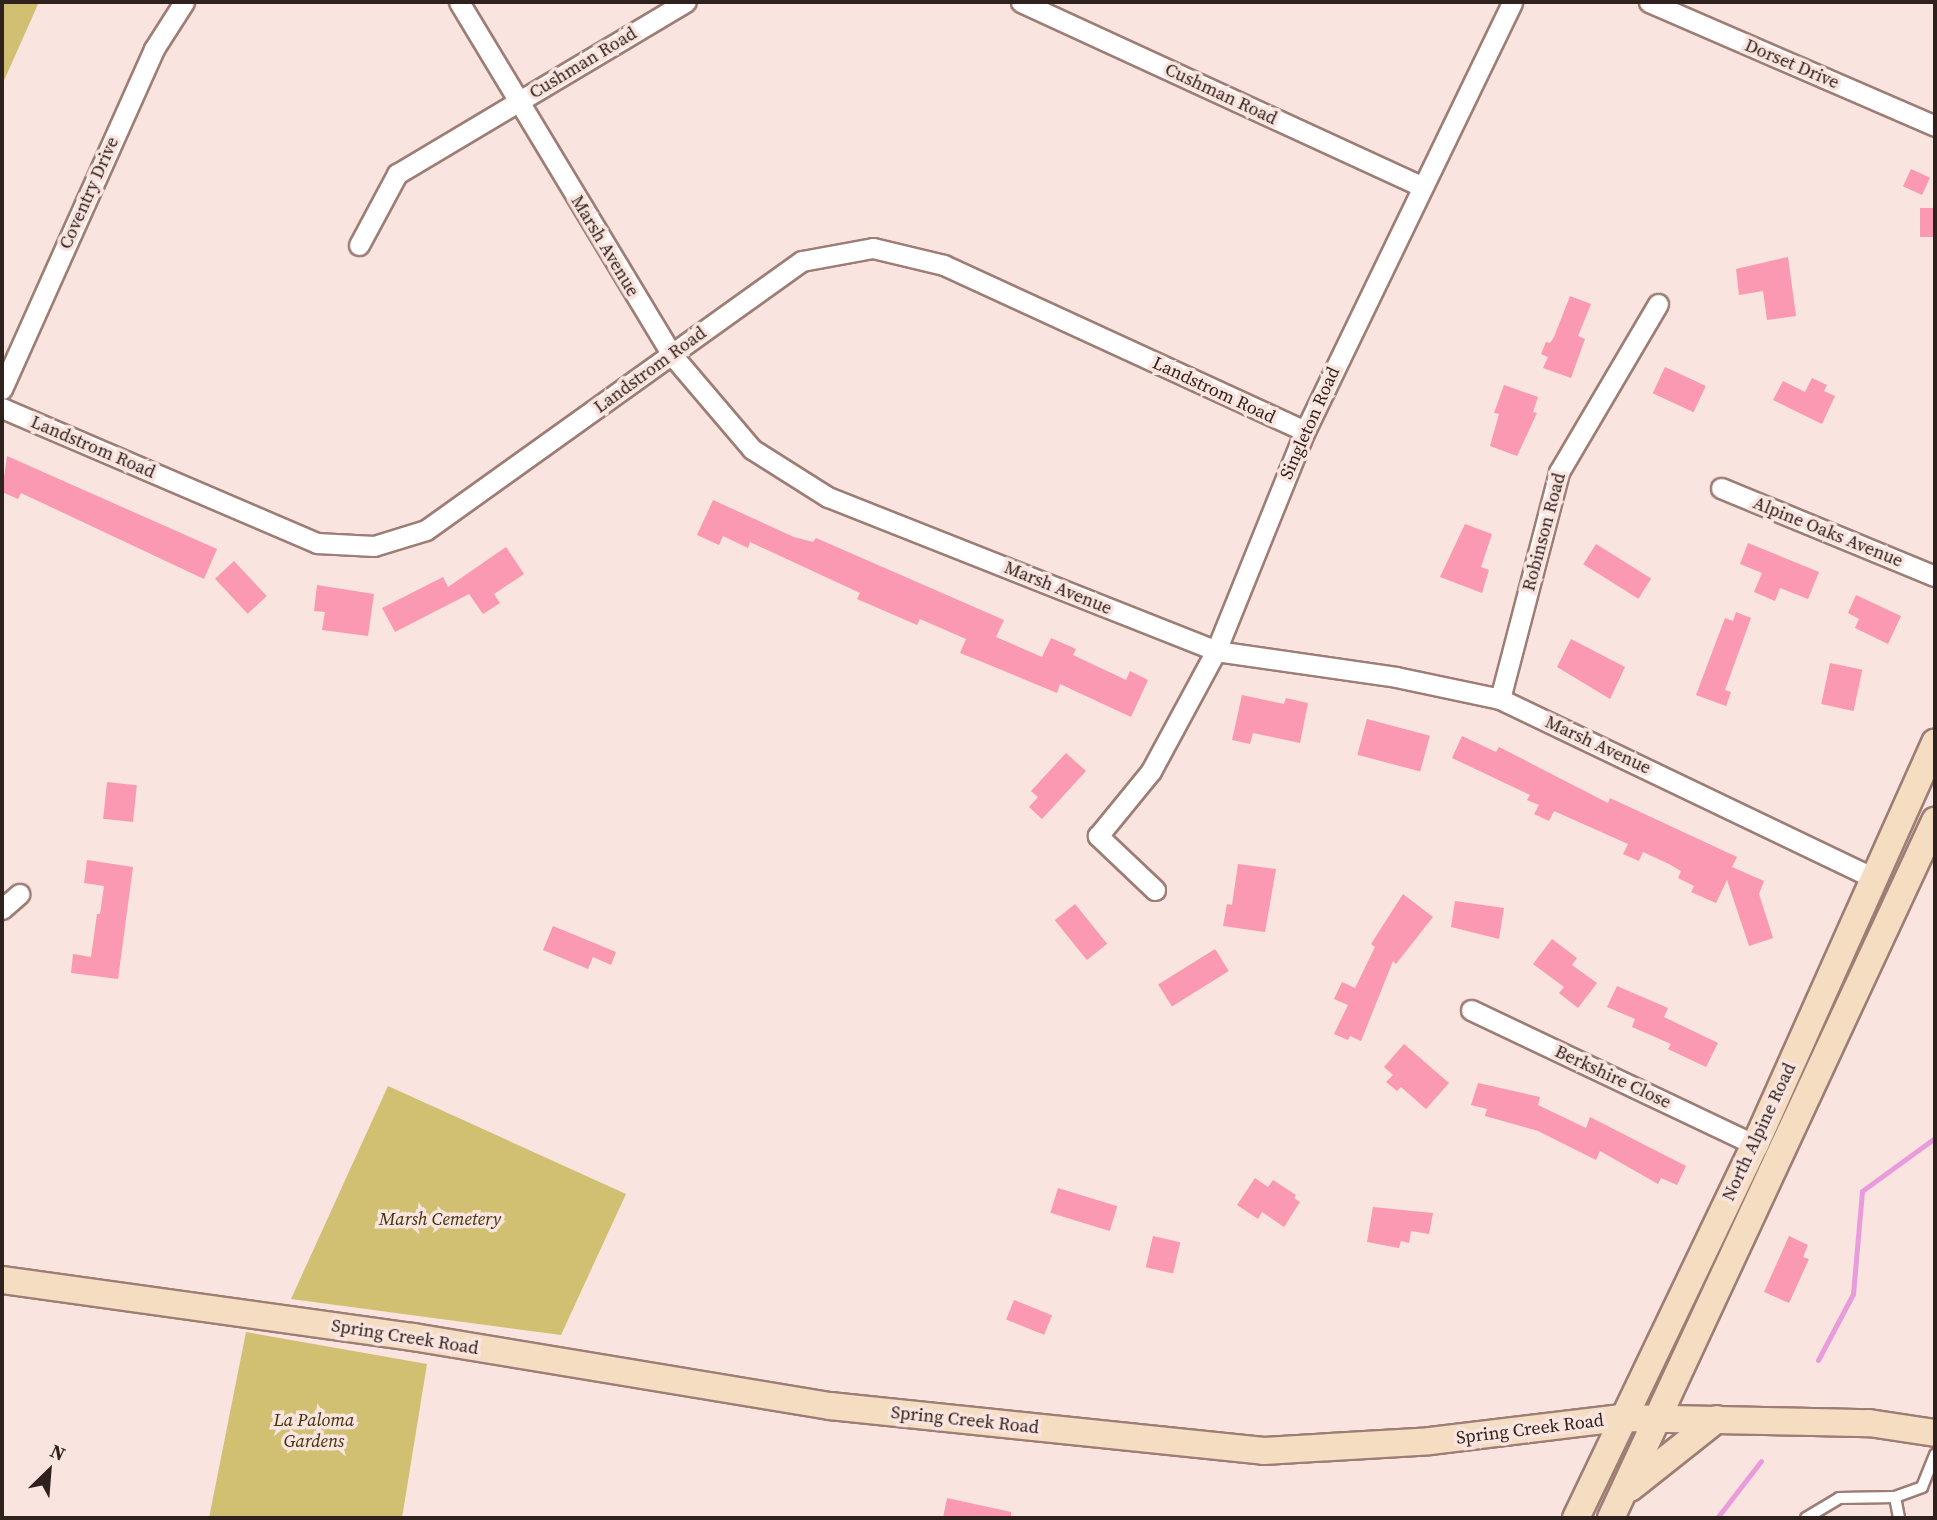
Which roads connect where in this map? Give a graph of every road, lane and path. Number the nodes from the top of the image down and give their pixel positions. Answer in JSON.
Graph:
{"nodes":[{"id":1,"x":184,"y":2,"type":"edge"},
{"id":2,"x":459,"y":2,"type":"edge"},
{"id":3,"x":686,"y":2,"type":"edge"},
{"id":4,"x":1021,"y":2,"type":"edge"},
{"id":5,"x":1512,"y":2,"type":"edge"},
{"id":6,"x":1649,"y":2,"type":"edge"},
{"id":7,"x":517,"y":102,"type":"junction"},
{"id":8,"x":1935,"y":126,"type":"edge"},
{"id":9,"x":1421,"y":186,"type":"junction"},
{"id":10,"x":359,"y":245,"type":"dead end"},
{"id":11,"x":1658,"y":304,"type":"dead end"},
{"id":12,"x":672,"y":355,"type":"junction"},
{"id":13,"x":2,"y":389,"type":"edge"},
{"id":14,"x":2,"y":408,"type":"edge"},
{"id":15,"x":1305,"y":431,"type":"junction"},
{"id":16,"x":1721,"y":488,"type":"dead end"},
{"id":17,"x":1935,"y":576,"type":"edge"},
{"id":18,"x":1216,"y":651,"type":"junction"},
{"id":19,"x":1500,"y":699,"type":"junction"},
{"id":20,"x":1935,"y":743,"type":"edge"},
{"id":21,"x":1935,"y":821,"type":"edge"},
{"id":22,"x":1874,"y":878,"type":"junction"},
{"id":23,"x":1155,"y":890,"type":"dead end"},
{"id":24,"x":19,"y":894,"type":"dead end"},
{"id":25,"x":2,"y":909,"type":"edge"},
{"id":26,"x":1471,"y":1010,"type":"dead end"},
{"id":27,"x":1755,"y":1145,"type":"junction"},
{"id":28,"x":2,"y":1280,"type":"edge"},
{"id":29,"x":1620,"y":1419,"type":"junction"},
{"id":30,"x":1717,"y":1419,"type":"junction"},
{"id":31,"x":1655,"y":1420,"type":"junction"},
{"id":32,"x":1935,"y":1433,"type":"edge"},
{"id":33,"x":1935,"y":1455,"type":"edge"},
{"id":34,"x":1895,"y":1497,"type":"junction"},
{"id":35,"x":1616,"y":1507,"type":"edge"},
{"id":36,"x":1576,"y":1518,"type":"edge"},
{"id":37,"x":1806,"y":1518,"type":"edge"},
{"id":38,"x":1899,"y":1518,"type":"edge"}],
"edges":[{"from":1,"to":13,"type":"street","name":"Coventry Drive"},
{"from":2,"to":7,"type":"street","name":"Marsh Avenue"},
{"from":3,"to":7,"type":"street","name":"Cushman Road"},
{"from":4,"to":9,"type":"street","name":"Cushman Road"},
{"from":5,"to":9,"type":"street","name":"Singleton Road"},
{"from":6,"to":8,"type":"street","name":"Dorset Drive"},
{"from":7,"to":10,"type":"street","name":"Cushman Road"},
{"from":7,"to":12,"type":"street","name":"Marsh Avenue"},
{"from":9,"to":15,"type":"street","name":"Singleton Road"},
{"from":11,"to":19,"type":"street","name":"Robinson Road"},
{"from":12,"to":14,"type":"street","name":"Landstrom Road"},
{"from":12,"to":15,"type":"street","name":"Landstrom Road"},
{"from":12,"to":18,"type":"street","name":"Marsh Avenue"},
{"from":15,"to":18,"type":"street","name":"Singleton Road"},
{"from":16,"to":17,"type":"street","name":"Alpine Oaks Avenue"},
{"from":18,"to":19,"type":"street","name":"Marsh Avenue"},
{"from":18,"to":23,"type":"street","name":"Singleton Road"},
{"from":19,"to":22,"type":"street","name":"Marsh Avenue"},
{"from":20,"to":22,"type":"main road","name":"North Alpine Road"},
{"from":21,"to":31,"type":"main road","name":"North Alpine Road"},
{"from":22,"to":27,"type":"main road","name":"North Alpine Road"},
{"from":24,"to":25,"type":"street"},
{"from":26,"to":27,"type":"street","name":"Berkshire Close"},
{"from":27,"to":29,"type":"main road","name":"North Alpine Road"},
{"from":28,"to":29,"type":"main road","name":"Spring Creek Road"},
{"from":29,"to":31,"type":"main road","name":"Spring Creek Road"},
{"from":29,"to":36,"type":"main road","name":"North Alpine Road"},
{"from":30,"to":31,"type":"main road","name":"Spring Creek Road"},
{"from":30,"to":32,"type":"main road","name":"Spring Creek Road"},
{"from":30,"to":35,"type":"main road"},
{"from":31,"to":35,"type":"main road","name":"North Alpine Road"},
{"from":33,"to":34,"type":"lane"},
{"from":34,"to":37,"type":"lane"},
{"from":34,"to":38,"type":"lane"}]}
